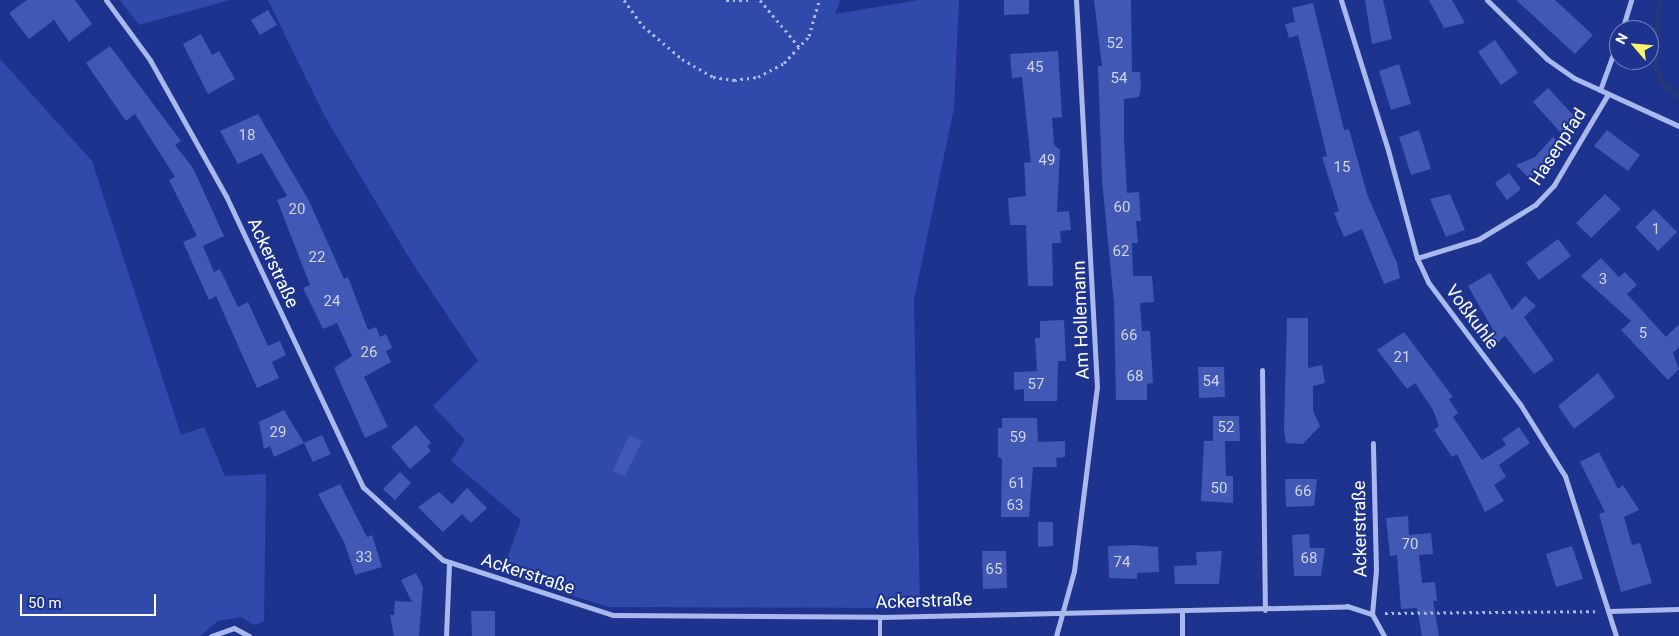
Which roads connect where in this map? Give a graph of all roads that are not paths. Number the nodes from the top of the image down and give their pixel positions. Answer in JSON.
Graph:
{"nodes":[{"id":1,"x":106,"y":0,"type":"edge"},
{"id":2,"x":1076,"y":0,"type":"edge"},
{"id":3,"x":1340,"y":0,"type":"edge"},
{"id":4,"x":1487,"y":0,"type":"edge"},
{"id":5,"x":1631,"y":0,"type":"edge"},
{"id":6,"x":1625,"y":20,"type":"edge"},
{"id":7,"x":1609,"y":65,"type":"edge"},
{"id":8,"x":1600,"y":90,"type":"junction"},
{"id":9,"x":1608,"y":94,"type":"junction"},
{"id":10,"x":1679,"y":126,"type":"edge"},
{"id":11,"x":1417,"y":258,"type":"junction"},
{"id":12,"x":1262,"y":370,"type":"dead end"},
{"id":13,"x":1373,"y":443,"type":"dead end"},
{"id":14,"x":449,"y":563,"type":"junction"},
{"id":15,"x":1679,"y":609,"type":"edge"},
{"id":16,"x":1265,"y":610,"type":"junction"},
{"id":17,"x":1182,"y":611,"type":"junction"},
{"id":18,"x":1609,"y":611,"type":"junction"},
{"id":19,"x":1065,"y":612,"type":"junction"},
{"id":20,"x":1372,"y":614,"type":"junction"},
{"id":21,"x":880,"y":617,"type":"junction"},
{"id":22,"x":211,"y":636,"type":"edge"},
{"id":23,"x":249,"y":636,"type":"edge"},
{"id":24,"x":446,"y":636,"type":"edge"},
{"id":25,"x":880,"y":636,"type":"edge"},
{"id":26,"x":1056,"y":636,"type":"edge"},
{"id":27,"x":1182,"y":636,"type":"edge"},
{"id":28,"x":1384,"y":636,"type":"edge"},
{"id":29,"x":1616,"y":636,"type":"edge"}],
"edges":[{"from":1,"to":14,"type":"street","name":"Ackerstraße"},
{"from":2,"to":19,"type":"street","name":"Am Hollemann"},
{"from":3,"to":11,"type":"street","name":"Voßkuhle"},
{"from":4,"to":8,"type":"street"},
{"from":5,"to":6,"type":"street"},
{"from":7,"to":8,"type":"street"},
{"from":8,"to":9,"type":"street"},
{"from":9,"to":10,"type":"street"},
{"from":9,"to":11,"type":"street","name":"Hasenpfad"},
{"from":11,"to":18,"type":"street","name":"Voßkuhle"},
{"from":12,"to":16,"type":"street"},
{"from":13,"to":20,"type":"street","name":"Ackerstraße"},
{"from":14,"to":21,"type":"street","name":"Ackerstraße"},
{"from":14,"to":24,"type":"street"},
{"from":15,"to":18,"type":"street"},
{"from":16,"to":17,"type":"street","name":"Ackerstraße"},
{"from":16,"to":20,"type":"street","name":"Ackerstraße"},
{"from":17,"to":19,"type":"street","name":"Ackerstraße"},
{"from":17,"to":27,"type":"street"},
{"from":18,"to":29,"type":"street","name":"Voßkuhle"},
{"from":19,"to":21,"type":"street","name":"Ackerstraße"},
{"from":19,"to":26,"type":"street","name":"Am Hollemann"},
{"from":20,"to":28,"type":"street"},
{"from":21,"to":25,"type":"lane"},
{"from":22,"to":23,"type":"street"}]}
